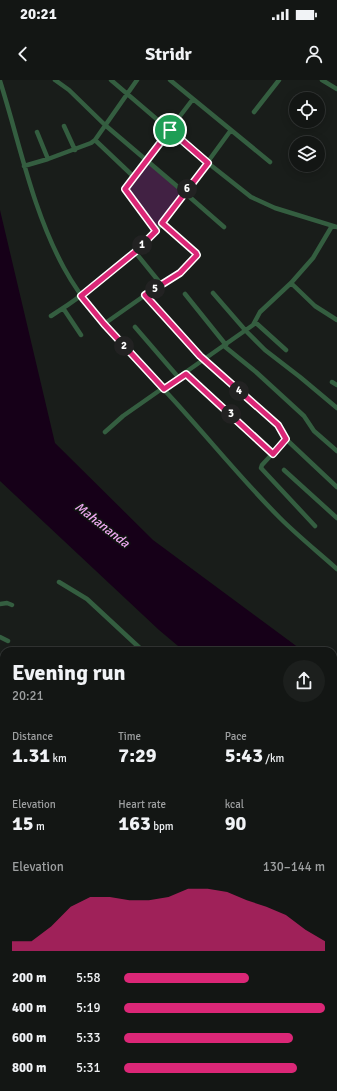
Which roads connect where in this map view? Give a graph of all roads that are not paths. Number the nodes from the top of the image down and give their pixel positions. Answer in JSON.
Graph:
{"nodes":[{"id":1,"x":55,"y":80,"type":"edge"},
{"id":2,"x":111,"y":80,"type":"edge"},
{"id":3,"x":137,"y":80,"type":"edge"},
{"id":4,"x":170,"y":80,"type":"edge"},
{"id":5,"x":279,"y":80,"type":"edge"},
{"id":6,"x":322,"y":80,"type":"edge"},
{"id":7,"x":0,"y":81,"type":"edge"},
{"id":8,"x":337,"y":89,"type":"edge"},
{"id":9,"x":127,"y":94,"type":"junction"},
{"id":10,"x":193,"y":99,"type":"junction"},
{"id":11,"x":254,"y":112,"type":"dead end"},
{"id":12,"x":105,"y":125,"type":"junction"},
{"id":13,"x":64,"y":126,"type":"dead end"},
{"id":14,"x":170,"y":130,"type":"junction"},
{"id":15,"x":231,"y":130,"type":"junction"},
{"id":16,"x":37,"y":132,"type":"dead end"},
{"id":17,"x":95,"y":140,"type":"junction"},
{"id":18,"x":76,"y":150,"type":"junction"},
{"id":19,"x":48,"y":159,"type":"junction"},
{"id":20,"x":147,"y":160,"type":"junction"},
{"id":21,"x":270,"y":162,"type":"dead end"},
{"id":22,"x":208,"y":163,"type":"junction"},
{"id":23,"x":24,"y":166,"type":"junction"},
{"id":24,"x":134,"y":177,"type":"junction"},
{"id":25,"x":185,"y":192,"type":"junction"},
{"id":26,"x":162,"y":223,"type":"junction"},
{"id":27,"x":224,"y":227,"type":"dead end"},
{"id":28,"x":335,"y":227,"type":"edge"},
{"id":29,"x":156,"y":231,"type":"junction"},
{"id":30,"x":135,"y":252,"type":"junction"},
{"id":31,"x":291,"y":283,"type":"junction"},
{"id":32,"x":161,"y":284,"type":"junction"},
{"id":33,"x":214,"y":293,"type":"dead end"},
{"id":34,"x":185,"y":294,"type":"dead end"},
{"id":35,"x":145,"y":295,"type":"junction"},
{"id":36,"x":81,"y":296,"type":"junction"},
{"id":37,"x":63,"y":308,"type":"junction"},
{"id":38,"x":51,"y":316,"type":"dead end"},
{"id":39,"x":337,"y":320,"type":"edge"},
{"id":40,"x":255,"y":322,"type":"junction"},
{"id":41,"x":104,"y":324,"type":"junction"},
{"id":42,"x":135,"y":327,"type":"dead end"},
{"id":43,"x":246,"y":331,"type":"junction"},
{"id":44,"x":81,"y":335,"type":"dead end"},
{"id":45,"x":225,"y":345,"type":"junction"},
{"id":46,"x":286,"y":350,"type":"dead end"},
{"id":47,"x":205,"y":361,"type":"junction"},
{"id":48,"x":186,"y":374,"type":"junction"},
{"id":49,"x":179,"y":378,"type":"junction"},
{"id":50,"x":332,"y":382,"type":"dead end"},
{"id":51,"x":337,"y":385,"type":"edge"},
{"id":52,"x":164,"y":389,"type":"junction"},
{"id":53,"x":337,"y":408,"type":"edge"},
{"id":54,"x":105,"y":432,"type":"dead end"},
{"id":55,"x":286,"y":439,"type":"junction"},
{"id":56,"x":337,"y":451,"type":"edge"},
{"id":57,"x":273,"y":454,"type":"junction"},
{"id":58,"x":284,"y":470,"type":"dead end"},
{"id":59,"x":337,"y":488,"type":"edge"},
{"id":60,"x":337,"y":518,"type":"edge"},
{"id":61,"x":315,"y":526,"type":"dead end"},
{"id":62,"x":337,"y":569,"type":"edge"},
{"id":63,"x":59,"y":582,"type":"dead end"},
{"id":64,"x":0,"y":604,"type":"edge"},
{"id":65,"x":12,"y":605,"type":"dead end"},
{"id":66,"x":0,"y":636,"type":"edge"},
{"id":67,"x":8,"y":641,"type":"dead end"},
{"id":68,"x":139,"y":647,"type":"edge"}],
"edges":[{"from":1,"to":12,"type":"street"},
{"from":2,"to":9,"type":"street"},
{"from":3,"to":9,"type":"street"},
{"from":4,"to":10,"type":"street"},
{"from":5,"to":11,"type":"street"},
{"from":6,"to":8,"type":"street"},
{"from":7,"to":23,"type":"street"},
{"from":9,"to":12,"type":"street"},
{"from":9,"to":14,"type":"street"},
{"from":10,"to":14,"type":"street"},
{"from":10,"to":15,"type":"street"},
{"from":12,"to":17,"type":"street"},
{"from":12,"to":20,"type":"street"},
{"from":13,"to":18,"type":"street"},
{"from":14,"to":20,"type":"street"},
{"from":14,"to":22,"type":"street"},
{"from":15,"to":21,"type":"street"},
{"from":15,"to":22,"type":"street"},
{"from":16,"to":19,"type":"street"},
{"from":17,"to":18,"type":"street"},
{"from":17,"to":24,"type":"street"},
{"from":18,"to":19,"type":"street"},
{"from":19,"to":23,"type":"street"},
{"from":20,"to":24,"type":"street"},
{"from":20,"to":25,"type":"street"},
{"from":22,"to":25,"type":"street"},
{"from":22,"to":28,"type":"street"},
{"from":23,"to":36,"type":"street"},
{"from":24,"to":29,"type":"street"},
{"from":25,"to":26,"type":"street"},
{"from":25,"to":27,"type":"street"},
{"from":26,"to":29,"type":"street"},
{"from":26,"to":32,"type":"street"},
{"from":28,"to":31,"type":"street"},
{"from":29,"to":30,"type":"street"},
{"from":30,"to":32,"type":"street"},
{"from":30,"to":36,"type":"street"},
{"from":31,"to":39,"type":"street"},
{"from":31,"to":40,"type":"street"},
{"from":32,"to":35,"type":"street"},
{"from":33,"to":43,"type":"street"},
{"from":34,"to":45,"type":"street"},
{"from":35,"to":41,"type":"street"},
{"from":35,"to":47,"type":"street"},
{"from":36,"to":37,"type":"street"},
{"from":36,"to":41,"type":"street"},
{"from":37,"to":38,"type":"street"},
{"from":37,"to":44,"type":"street"},
{"from":40,"to":43,"type":"street"},
{"from":40,"to":46,"type":"street"},
{"from":41,"to":52,"type":"street"},
{"from":42,"to":49,"type":"street"},
{"from":43,"to":45,"type":"street"},
{"from":43,"to":53,"type":"street"},
{"from":45,"to":47,"type":"street"},
{"from":45,"to":56,"type":"street"},
{"from":47,"to":48,"type":"street"},
{"from":47,"to":55,"type":"street"},
{"from":48,"to":49,"type":"street"},
{"from":48,"to":57,"type":"street"},
{"from":49,"to":52,"type":"street"},
{"from":50,"to":51,"type":"street"},
{"from":52,"to":54,"type":"street"},
{"from":52,"to":62,"type":"street"},
{"from":55,"to":57,"type":"street"},
{"from":55,"to":59,"type":"street"},
{"from":57,"to":61,"type":"street"},
{"from":58,"to":60,"type":"street"},
{"from":63,"to":68,"type":"street"},
{"from":64,"to":65,"type":"street"},
{"from":66,"to":67,"type":"street"}]}
